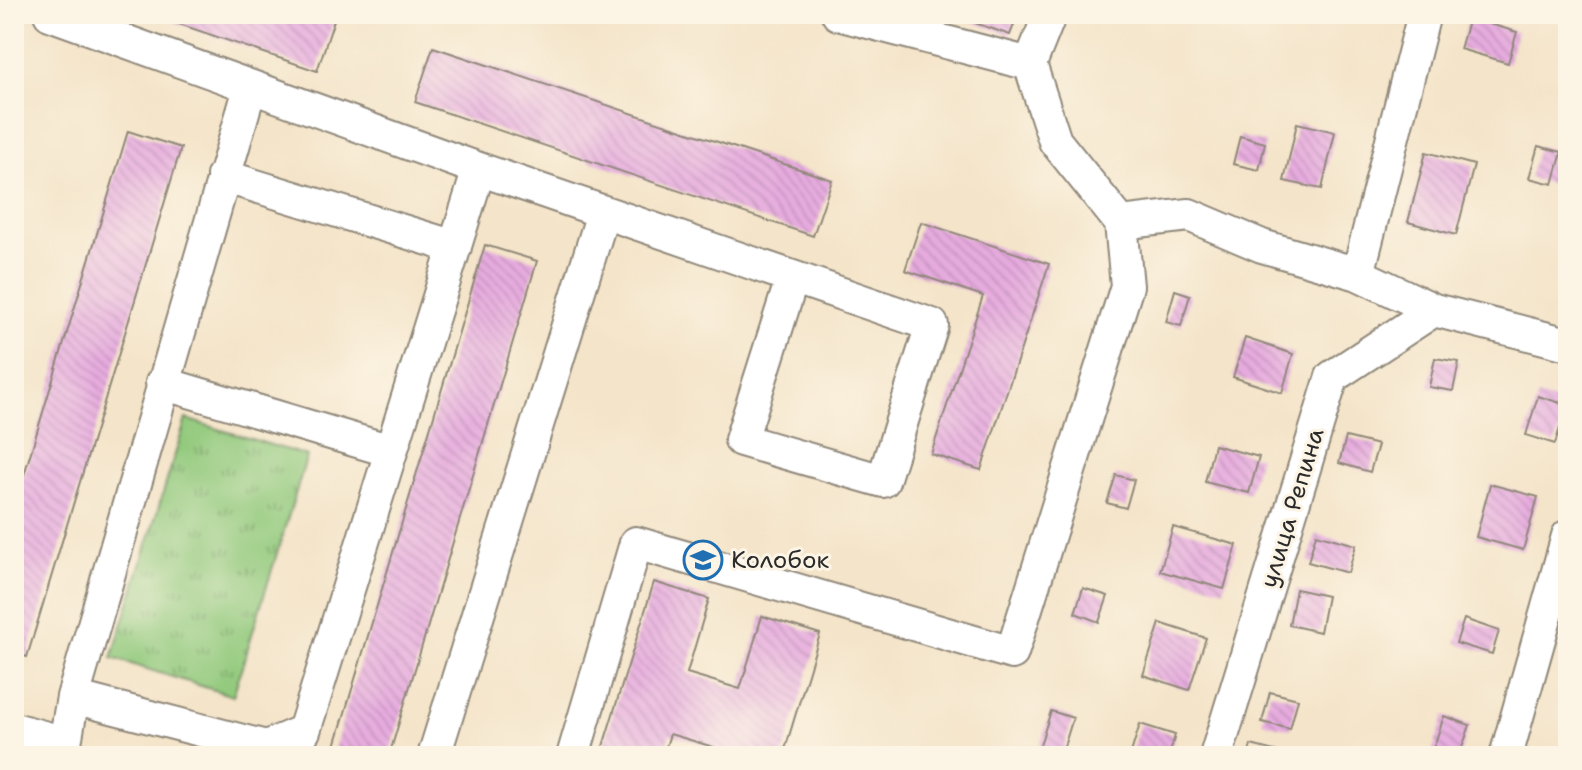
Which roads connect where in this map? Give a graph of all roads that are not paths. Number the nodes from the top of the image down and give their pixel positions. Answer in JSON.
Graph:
{"nodes":[{"id":1,"x":50,"y":14,"type":"edge"},
{"id":2,"x":838,"y":14,"type":"edge"},
{"id":3,"x":1050,"y":14,"type":"edge"},
{"id":4,"x":1424,"y":14,"type":"edge"},
{"id":5,"x":1030,"y":64,"type":"junction"},
{"id":6,"x":250,"y":88,"type":"junction"},
{"id":7,"x":479,"y":169,"type":"junction"},
{"id":8,"x":223,"y":176,"type":"junction"},
{"id":9,"x":603,"y":213,"type":"junction"},
{"id":10,"x":1121,"y":223,"type":"junction"},
{"id":11,"x":455,"y":247,"type":"junction"},
{"id":12,"x":1358,"y":274,"type":"junction"},
{"id":13,"x":792,"y":279,"type":"junction"},
{"id":14,"x":1434,"y":310,"type":"junction"},
{"id":15,"x":1568,"y":344,"type":"edge"},
{"id":16,"x":162,"y":383,"type":"junction"},
{"id":17,"x":391,"y":451,"type":"junction"},
{"id":18,"x":1568,"y":536,"type":"edge"},
{"id":19,"x":73,"y":697,"type":"junction"},
{"id":20,"x":14,"y":729,"type":"edge"},
{"id":21,"x":64,"y":749,"type":"edge"},
{"id":22,"x":434,"y":756,"type":"edge"},
{"id":23,"x":573,"y":756,"type":"edge"},
{"id":24,"x":1216,"y":756,"type":"edge"},
{"id":25,"x":1506,"y":756,"type":"edge"}],
"edges":[{"from":1,"to":6,"type":"street"},
{"from":2,"to":5,"type":"street"},
{"from":3,"to":5,"type":"street"},
{"from":4,"to":12,"type":"street"},
{"from":5,"to":10,"type":"street"},
{"from":6,"to":7,"type":"street"},
{"from":6,"to":8,"type":"street"},
{"from":7,"to":9,"type":"street"},
{"from":7,"to":11,"type":"street"},
{"from":8,"to":11,"type":"street"},
{"from":8,"to":16,"type":"street"},
{"from":9,"to":13,"type":"street"},
{"from":9,"to":22,"type":"street"},
{"from":10,"to":12,"type":"street"},
{"from":10,"to":23,"type":"street"},
{"from":11,"to":17,"type":"street"},
{"from":12,"to":14,"type":"street"},
{"from":13,"to":13,"type":"street"},
{"from":14,"to":15,"type":"street"},
{"from":14,"to":24,"type":"street","name":"улица Репина"},
{"from":16,"to":17,"type":"street"},
{"from":16,"to":19,"type":"street"},
{"from":17,"to":19,"type":"street"},
{"from":18,"to":25,"type":"street"},
{"from":19,"to":21,"type":"street"},
{"from":20,"to":21,"type":"street"}]}
